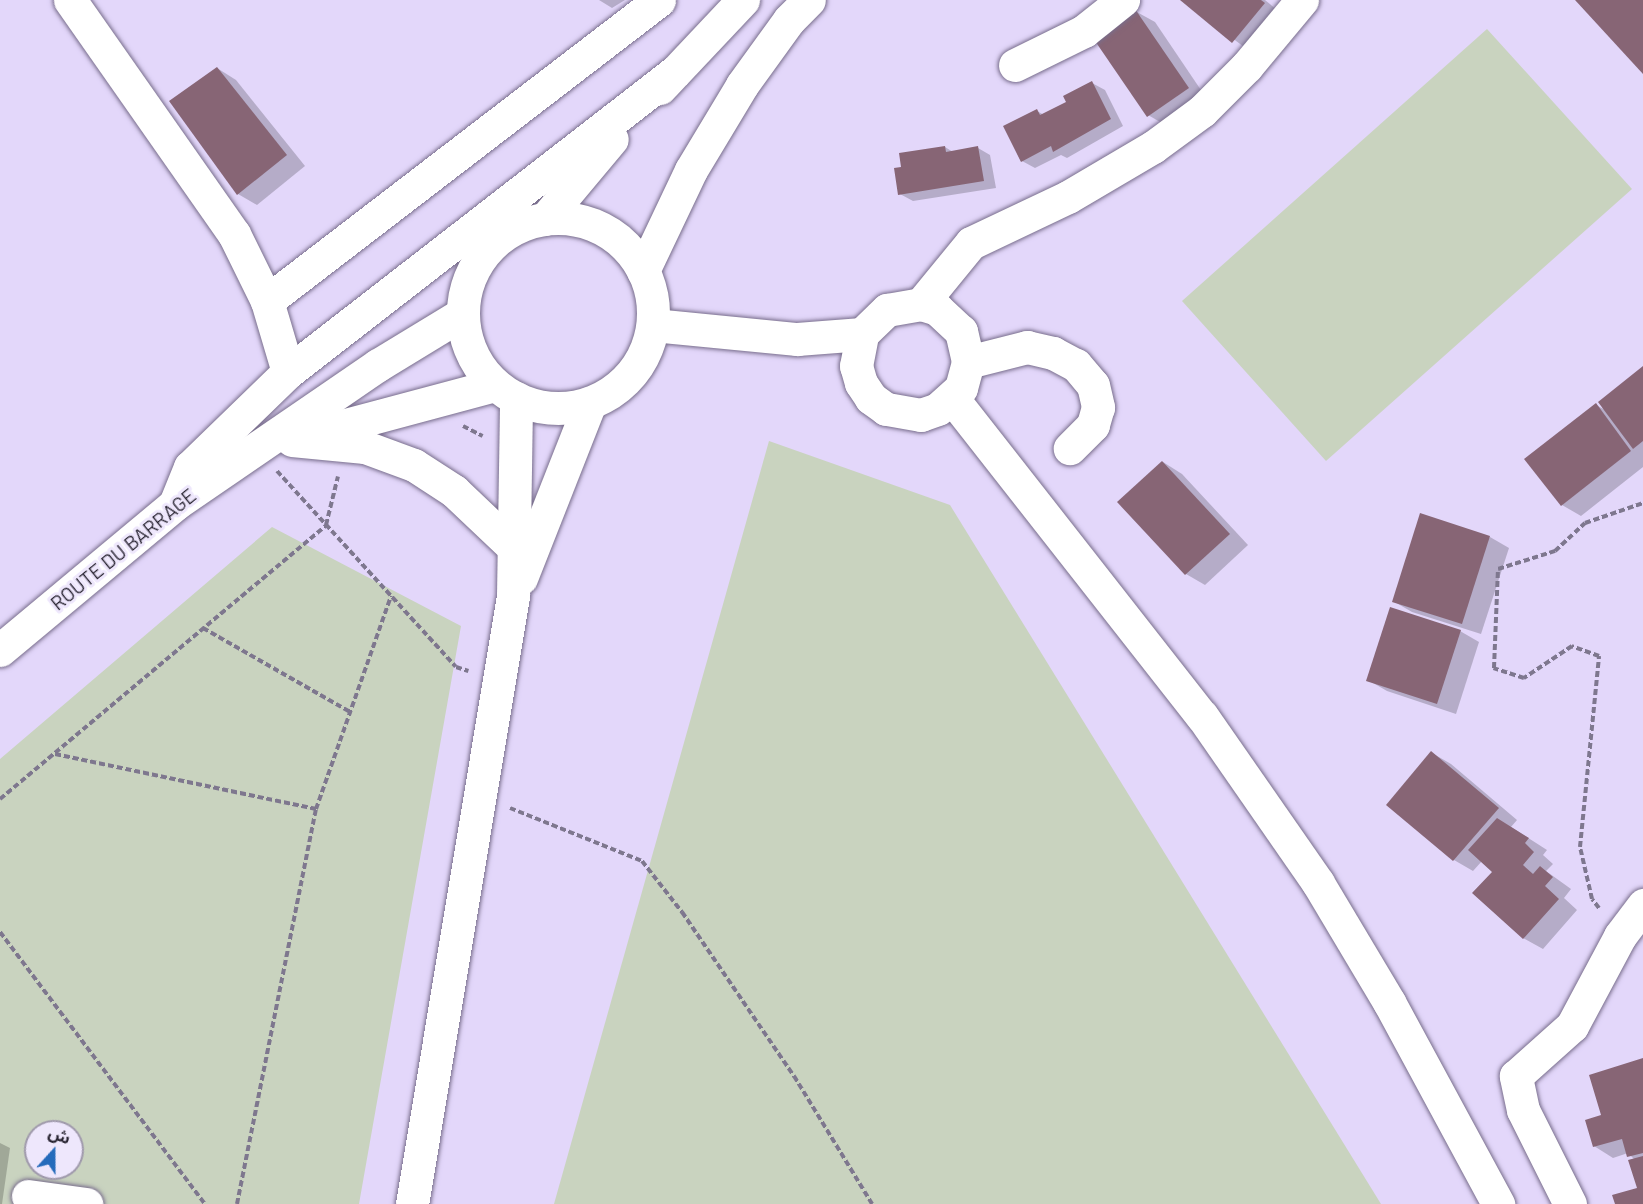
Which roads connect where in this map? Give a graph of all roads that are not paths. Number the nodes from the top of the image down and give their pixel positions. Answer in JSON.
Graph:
{"nodes":[{"id":1,"x":70,"y":0,"type":"edge"},
{"id":2,"x":659,"y":0,"type":"edge"},
{"id":3,"x":809,"y":0,"type":"edge"},
{"id":4,"x":1123,"y":0,"type":"edge"},
{"id":5,"x":1302,"y":0,"type":"edge"},
{"id":6,"x":737,"y":2,"type":"edge"},
{"id":7,"x":1015,"y":65,"type":"dead end"},
{"id":8,"x":674,"y":73,"type":"junction"},
{"id":9,"x":545,"y":219,"type":"junction"},
{"id":10,"x":643,"y":271,"type":"junction"},
{"id":11,"x":267,"y":301,"type":"junction"},
{"id":12,"x":921,"y":304,"type":"junction"},
{"id":13,"x":462,"y":314,"type":"junction"},
{"id":14,"x":652,"y":325,"type":"junction"},
{"id":15,"x":862,"y":334,"type":"junction"},
{"id":16,"x":797,"y":339,"type":"junction"},
{"id":17,"x":968,"y":362,"type":"junction"},
{"id":18,"x":856,"y":366,"type":"junction"},
{"id":19,"x":288,"y":372,"type":"junction"},
{"id":20,"x":506,"y":392,"type":"junction"},
{"id":21,"x":953,"y":399,"type":"junction"},
{"id":22,"x":590,"y":403,"type":"junction"},
{"id":23,"x":292,"y":440,"type":"junction"},
{"id":24,"x":1070,"y":448,"type":"dead end"},
{"id":25,"x":254,"y":452,"type":"junction"},
{"id":26,"x":174,"y":504,"type":"junction"},
{"id":27,"x":514,"y":548,"type":"junction"},
{"id":28,"x":513,"y":596,"type":"junction"},
{"id":29,"x":0,"y":650,"type":"edge"},
{"id":30,"x":1643,"y":905,"type":"edge"},
{"id":31,"x":28,"y":1196,"type":"dead end"},
{"id":32,"x":86,"y":1204,"type":"edge"},
{"id":33,"x":412,"y":1204,"type":"edge"},
{"id":34,"x":1498,"y":1204,"type":"edge"},
{"id":35,"x":1570,"y":1204,"type":"edge"}],
"edges":[{"from":1,"to":11,"type":"main road"},
{"from":2,"to":11,"type":"main road"},
{"from":3,"to":10,"type":"main road"},
{"from":4,"to":7,"type":"main road"},
{"from":5,"to":12,"type":"main road"},
{"from":6,"to":8,"type":"main road"},
{"from":8,"to":9,"type":"main road"},
{"from":8,"to":19,"type":"main road"},
{"from":9,"to":10,"type":"main road"},
{"from":9,"to":13,"type":"main road"},
{"from":10,"to":14,"type":"main road"},
{"from":11,"to":19,"type":"main road"},
{"from":12,"to":15,"type":"main road"},
{"from":12,"to":17,"type":"main road"},
{"from":13,"to":20,"type":"main road"},
{"from":13,"to":25,"type":"main road","name":"ROUTE DU BARRAGE"},
{"from":14,"to":16,"type":"main road"},
{"from":14,"to":22,"type":"main road"},
{"from":15,"to":16,"type":"main road"},
{"from":15,"to":18,"type":"main road"},
{"from":16,"to":18,"type":"main road"},
{"from":17,"to":21,"type":"main road"},
{"from":17,"to":24,"type":"main road"},
{"from":18,"to":21,"type":"main road"},
{"from":19,"to":26,"type":"main road"},
{"from":20,"to":22,"type":"main road"},
{"from":20,"to":23,"type":"main road","name":"ROUTE DU BARRAGE"},
{"from":20,"to":27,"type":"main road"},
{"from":21,"to":34,"type":"main road"},
{"from":22,"to":28,"type":"main road"},
{"from":23,"to":25,"type":"main road","name":"ROUTE DU BARRAGE"},
{"from":23,"to":27,"type":"main road"},
{"from":25,"to":26,"type":"main road","name":"ROUTE DU BARRAGE"},
{"from":26,"to":29,"type":"main road","name":"ROUTE DU BARRAGE"},
{"from":27,"to":28,"type":"main road"},
{"from":28,"to":33,"type":"main road"},
{"from":30,"to":35,"type":"main road"},
{"from":31,"to":32,"type":"main road"}]}
